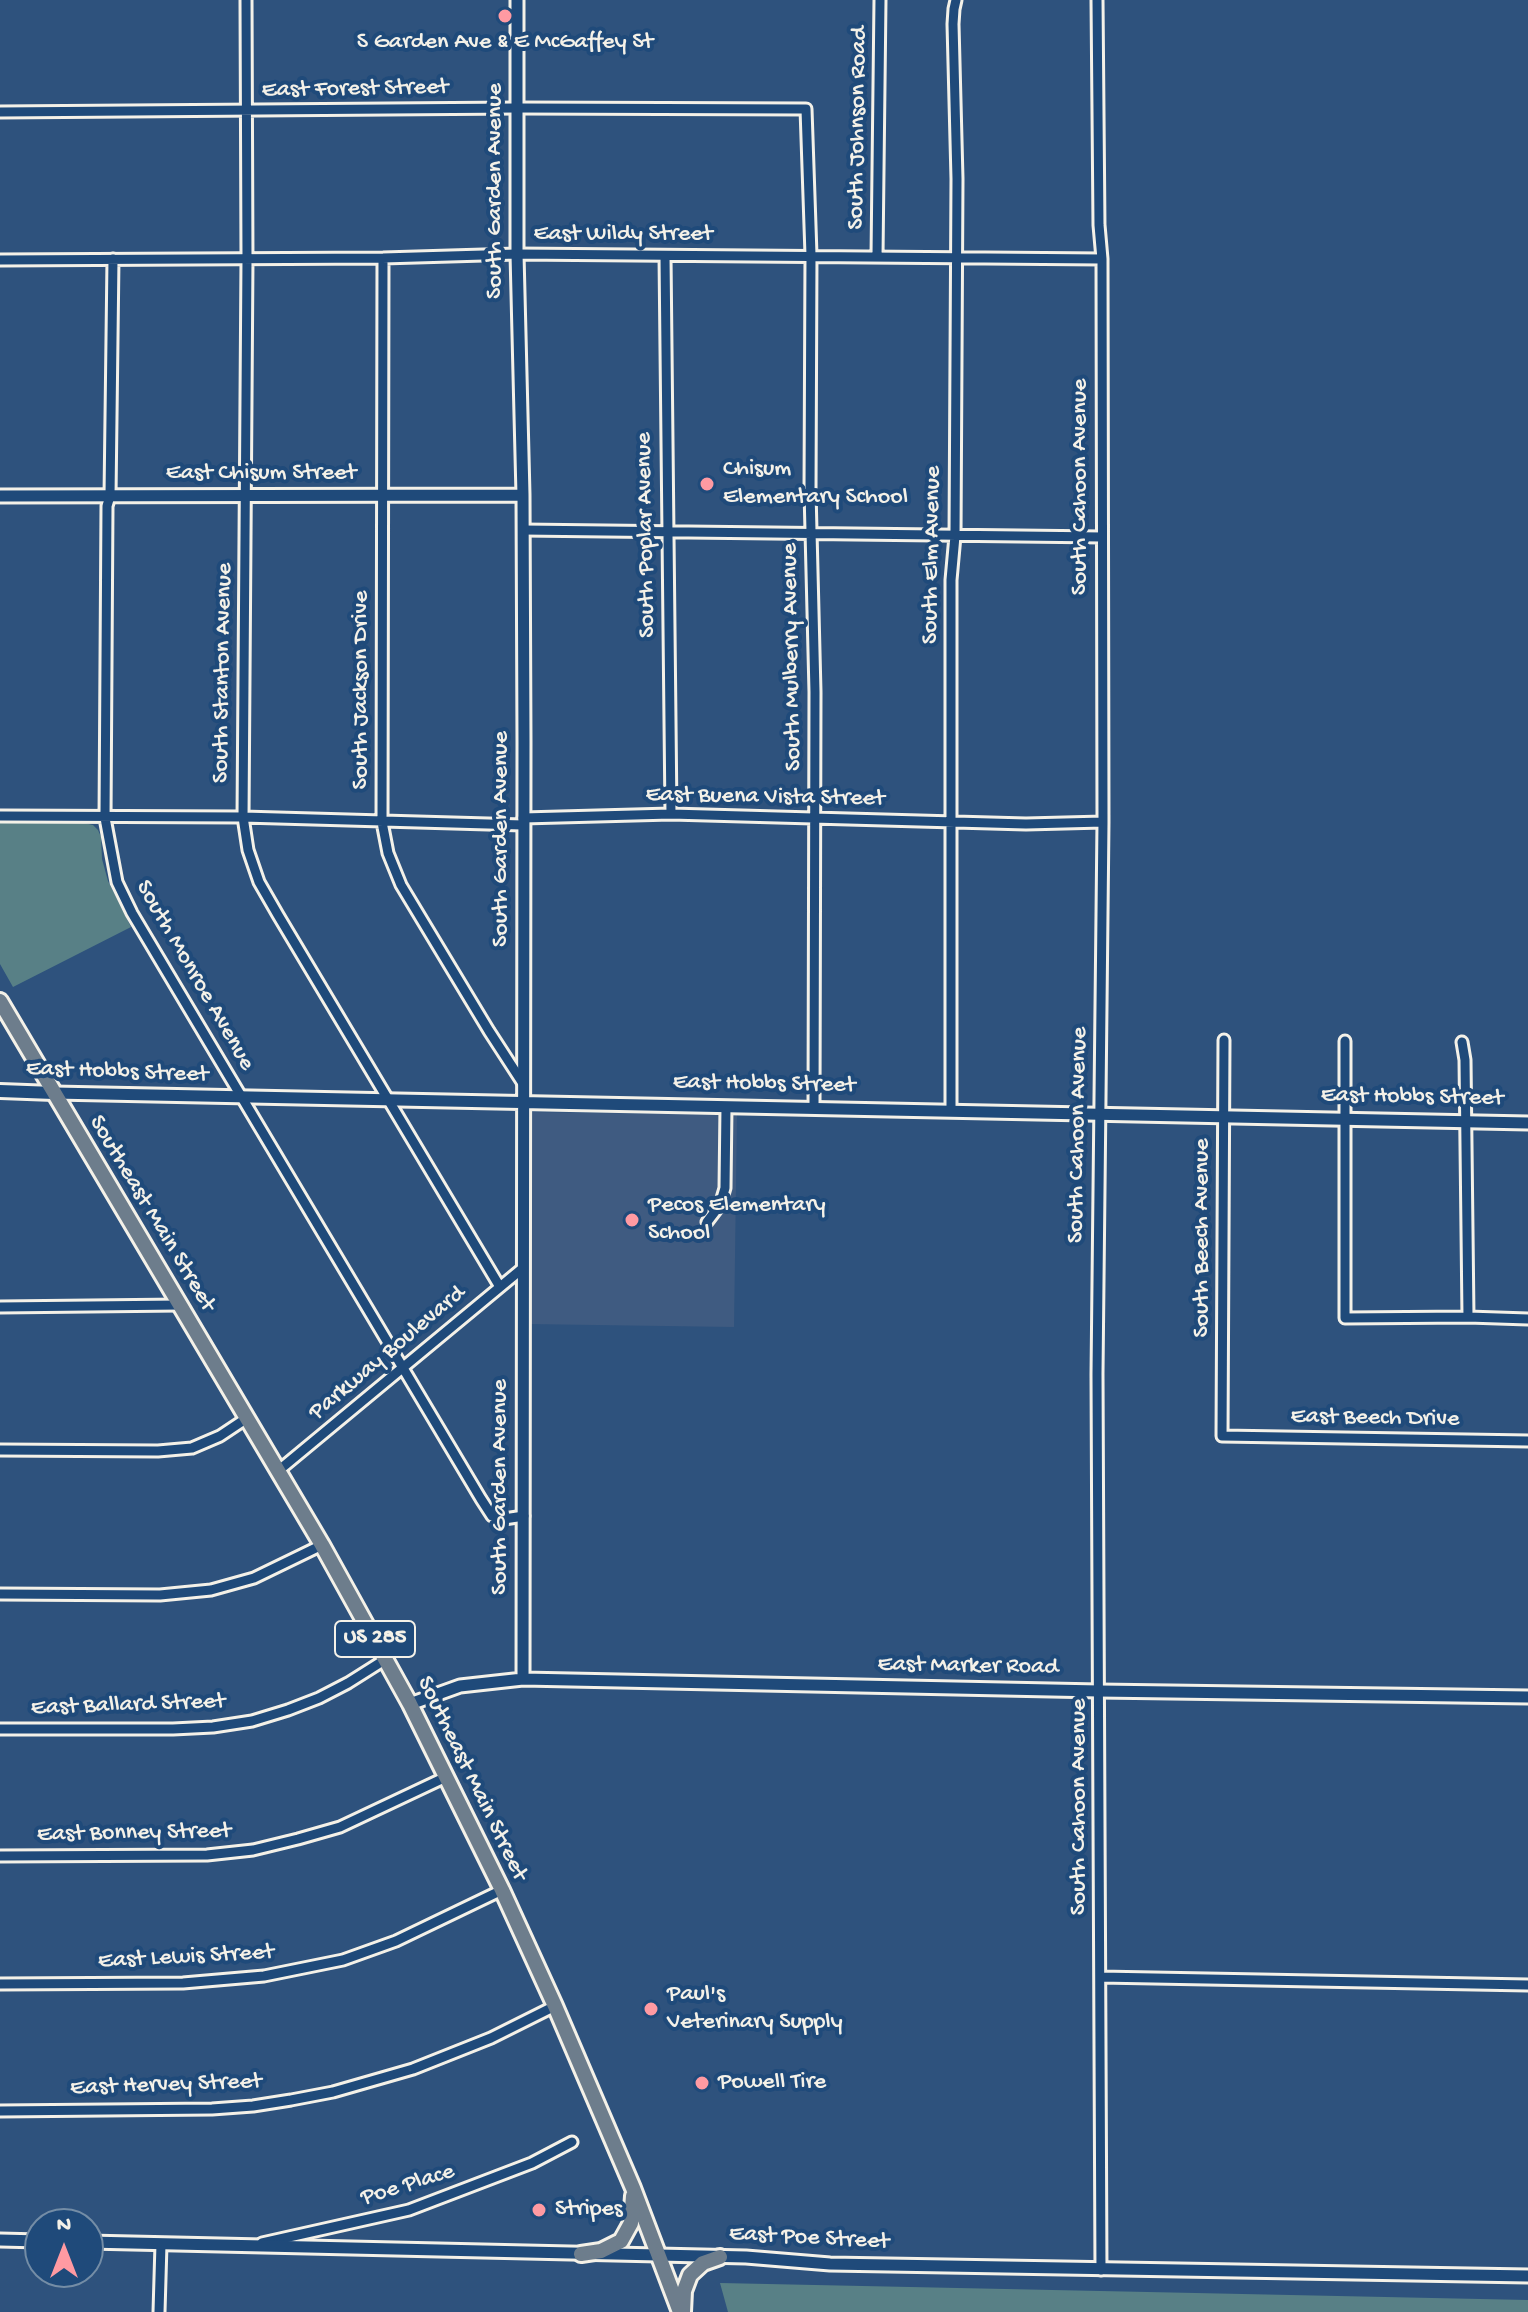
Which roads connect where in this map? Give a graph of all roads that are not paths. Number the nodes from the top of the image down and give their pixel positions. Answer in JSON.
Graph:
{"nodes":[{"id":1,"x":246,"y":0,"type":"edge"},
{"id":2,"x":517,"y":0,"type":"edge"},
{"id":3,"x":880,"y":0,"type":"edge"},
{"id":4,"x":956,"y":0,"type":"edge"},
{"id":5,"x":1097,"y":0,"type":"edge"},
{"id":6,"x":517,"y":108,"type":"junction"},
{"id":7,"x":806,"y":109,"type":"joint"},
{"id":8,"x":248,"y":111,"type":"junction"},
{"id":9,"x":0,"y":112,"type":"edge"},
{"id":10,"x":517,"y":254,"type":"junction"},
{"id":11,"x":811,"y":255,"type":"junction"},
{"id":12,"x":665,"y":256,"type":"junction"},
{"id":13,"x":877,"y":256,"type":"junction"},
{"id":14,"x":383,"y":258,"type":"junction"},
{"id":15,"x":957,"y":258,"type":"junction"},
{"id":16,"x":113,"y":259,"type":"junction"},
{"id":17,"x":247,"y":259,"type":"junction"},
{"id":18,"x":1102,"y":259,"type":"junction"},
{"id":19,"x":0,"y":260,"type":"edge"},
{"id":20,"x":523,"y":495,"type":"junction"},
{"id":21,"x":0,"y":496,"type":"edge"},
{"id":22,"x":110,"y":496,"type":"junction"},
{"id":23,"x":383,"y":496,"type":"junction"},
{"id":24,"x":246,"y":497,"type":"junction"},
{"id":25,"x":523,"y":530,"type":"junction"},
{"id":26,"x":667,"y":532,"type":"junction"},
{"id":27,"x":811,"y":534,"type":"junction"},
{"id":28,"x":955,"y":536,"type":"junction"},
{"id":29,"x":1102,"y":537,"type":"junction"},
{"id":30,"x":671,"y":814,"type":"junction"},
{"id":31,"x":0,"y":816,"type":"edge"},
{"id":32,"x":243,"y":817,"type":"junction"},
{"id":33,"x":105,"y":818,"type":"junction"},
{"id":34,"x":816,"y":818,"type":"junction"},
{"id":35,"x":382,"y":822,"type":"junction"},
{"id":36,"x":523,"y":822,"type":"junction"},
{"id":37,"x":951,"y":822,"type":"junction"},
{"id":38,"x":1103,"y":822,"type":"junction"},
{"id":39,"x":0,"y":1001,"type":"edge"},
{"id":40,"x":1224,"y":1040,"type":"dead end"},
{"id":41,"x":1345,"y":1041,"type":"dead end"},
{"id":42,"x":1462,"y":1042,"type":"dead end"},
{"id":43,"x":524,"y":1085,"type":"junction"},
{"id":44,"x":0,"y":1091,"type":"edge"},
{"id":45,"x":54,"y":1093,"type":"junction"},
{"id":46,"x":242,"y":1098,"type":"junction"},
{"id":47,"x":388,"y":1101,"type":"junction"},
{"id":48,"x":524,"y":1103,"type":"junction"},
{"id":49,"x":726,"y":1107,"type":"junction"},
{"id":50,"x":814,"y":1108,"type":"junction"},
{"id":51,"x":951,"y":1111,"type":"junction"},
{"id":52,"x":1099,"y":1114,"type":"junction"},
{"id":53,"x":1224,"y":1117,"type":"junction"},
{"id":54,"x":1345,"y":1118,"type":"junction"},
{"id":55,"x":1466,"y":1121,"type":"junction"},
{"id":56,"x":1528,"y":1123,"type":"edge"},
{"id":57,"x":707,"y":1222,"type":"dead end"},
{"id":58,"x":523,"y":1268,"type":"junction"},
{"id":59,"x":497,"y":1284,"type":"junction"},
{"id":60,"x":180,"y":1305,"type":"junction"},
{"id":61,"x":0,"y":1307,"type":"edge"},
{"id":62,"x":1468,"y":1317,"type":"junction"},
{"id":63,"x":1528,"y":1319,"type":"edge"},
{"id":64,"x":403,"y":1367,"type":"junction"},
{"id":65,"x":247,"y":1418,"type":"junction"},
{"id":66,"x":1222,"y":1436,"type":"joint"},
{"id":67,"x":1528,"y":1441,"type":"edge"},
{"id":68,"x":0,"y":1450,"type":"edge"},
{"id":69,"x":278,"y":1471,"type":"junction"},
{"id":70,"x":524,"y":1516,"type":"junction"},
{"id":71,"x":322,"y":1545,"type":"junction"},
{"id":72,"x":0,"y":1594,"type":"edge"},
{"id":73,"x":386,"y":1659,"type":"junction"},
{"id":74,"x":523,"y":1679,"type":"junction"},
{"id":75,"x":1099,"y":1691,"type":"junction"},
{"id":76,"x":1528,"y":1697,"type":"edge"},
{"id":77,"x":410,"y":1704,"type":"junction"},
{"id":78,"x":0,"y":1729,"type":"edge"},
{"id":79,"x":446,"y":1777,"type":"junction"},
{"id":80,"x":0,"y":1856,"type":"edge"},
{"id":81,"x":502,"y":1890,"type":"junction"},
{"id":82,"x":1100,"y":1977,"type":"junction"},
{"id":83,"x":0,"y":1984,"type":"edge"},
{"id":84,"x":1528,"y":1985,"type":"edge"},
{"id":85,"x":555,"y":2006,"type":"junction"},
{"id":86,"x":0,"y":2111,"type":"edge"},
{"id":87,"x":572,"y":2142,"type":"dead end"},
{"id":88,"x":633,"y":2188,"type":"junction"},
{"id":89,"x":0,"y":2240,"type":"edge"},
{"id":90,"x":24,"y":2241,"type":"edge"},
{"id":91,"x":104,"y":2242,"type":"edge"},
{"id":92,"x":161,"y":2244,"type":"junction"},
{"id":93,"x":247,"y":2246,"type":"junction"},
{"id":94,"x":581,"y":2254,"type":"junction"},
{"id":95,"x":659,"y":2256,"type":"junction"},
{"id":96,"x":720,"y":2257,"type":"junction"},
{"id":97,"x":1101,"y":2270,"type":"junction"},
{"id":98,"x":1528,"y":2276,"type":"edge"},
{"id":99,"x":159,"y":2312,"type":"edge"},
{"id":100,"x":681,"y":2312,"type":"edge"}],
"edges":[{"from":1,"to":8,"type":"street","name":"South Stanton Avenue"},
{"from":2,"to":6,"type":"street","name":"South Garden Avenue"},
{"from":3,"to":13,"type":"street","name":"South Johnson Road"},
{"from":4,"to":15,"type":"street","name":"South Elm Avenue"},
{"from":5,"to":18,"type":"street","name":"South Cahoon Avenue"},
{"from":6,"to":7,"type":"street","name":"East Forest Street"},
{"from":6,"to":8,"type":"street","name":"East Forest Street"},
{"from":6,"to":10,"type":"street","name":"South Garden Avenue"},
{"from":7,"to":11,"type":"street","name":"South Mulberry Avenue"},
{"from":8,"to":9,"type":"street","name":"East Forest Street"},
{"from":8,"to":17,"type":"street","name":"South Stanton Avenue"},
{"from":10,"to":12,"type":"street","name":"East Wildy Street"},
{"from":10,"to":14,"type":"street","name":"East Wildy Street"},
{"from":10,"to":20,"type":"street","name":"South Garden Avenue"},
{"from":11,"to":12,"type":"street","name":"East Wildy Street"},
{"from":11,"to":13,"type":"street","name":"East Wildy Street"},
{"from":11,"to":27,"type":"street","name":"South Mulberry Avenue"},
{"from":12,"to":26,"type":"street","name":"South Poplar Avenue"},
{"from":13,"to":15,"type":"street","name":"East Wildy Street"},
{"from":14,"to":17,"type":"street","name":"East Wildy Street"},
{"from":14,"to":23,"type":"street","name":"South Jackson Drive"},
{"from":15,"to":18,"type":"street","name":"East Wildy Street"},
{"from":15,"to":28,"type":"street","name":"South Elm Avenue"},
{"from":16,"to":17,"type":"street","name":"East Wildy Street"},
{"from":16,"to":19,"type":"street","name":"East Wildy Street"},
{"from":16,"to":22,"type":"street","name":"South Monroe Avenue"},
{"from":17,"to":24,"type":"street","name":"South Stanton Avenue"},
{"from":18,"to":29,"type":"street","name":"South Cahoon Avenue"},
{"from":20,"to":23,"type":"street","name":"East Chisum Street"},
{"from":20,"to":25,"type":"street","name":"South Garden Avenue"},
{"from":21,"to":22,"type":"street","name":"East Chisum Street"},
{"from":22,"to":24,"type":"street","name":"East Chisum Street"},
{"from":22,"to":33,"type":"street","name":"South Monroe Avenue"},
{"from":23,"to":24,"type":"street","name":"East Chisum Street"},
{"from":23,"to":35,"type":"street","name":"South Jackson Drive"},
{"from":24,"to":32,"type":"street","name":"South Stanton Avenue"},
{"from":25,"to":26,"type":"street"},
{"from":25,"to":36,"type":"street","name":"South Garden Avenue"},
{"from":26,"to":27,"type":"street"},
{"from":26,"to":30,"type":"street","name":"South Poplar Avenue"},
{"from":27,"to":28,"type":"street"},
{"from":27,"to":34,"type":"street","name":"South Mulberry Avenue"},
{"from":28,"to":29,"type":"street"},
{"from":28,"to":37,"type":"street","name":"South Elm Avenue"},
{"from":29,"to":38,"type":"street","name":"South Cahoon Avenue"},
{"from":30,"to":34,"type":"street","name":"East Buena Vista Street"},
{"from":30,"to":36,"type":"street","name":"East Buena Vista Street"},
{"from":31,"to":33,"type":"street","name":"East Buena Vista Street"},
{"from":32,"to":33,"type":"street","name":"East Buena Vista Street"},
{"from":32,"to":35,"type":"street","name":"East Buena Vista Street"},
{"from":32,"to":47,"type":"street","name":"South Stanton Avenue"},
{"from":33,"to":46,"type":"street","name":"South Monroe Avenue"},
{"from":34,"to":37,"type":"street","name":"East Buena Vista Street"},
{"from":34,"to":50,"type":"street","name":"South Mulberry Avenue"},
{"from":35,"to":36,"type":"street","name":"East Buena Vista Street"},
{"from":35,"to":43,"type":"street","name":"South Jackson Drive"},
{"from":36,"to":43,"type":"street","name":"South Garden Avenue"},
{"from":37,"to":38,"type":"street","name":"East Buena Vista Street"},
{"from":37,"to":51,"type":"street","name":"South Elm Avenue"},
{"from":38,"to":52,"type":"street","name":"South Cahoon Avenue"},
{"from":39,"to":45,"type":"main road","name":"Southeast Main Street","number":"US 285"},
{"from":40,"to":53,"type":"street","name":"South Beech Avenue"},
{"from":41,"to":54,"type":"street"},
{"from":42,"to":55,"type":"street"},
{"from":43,"to":48,"type":"street","name":"South Garden Avenue"},
{"from":44,"to":45,"type":"main road","name":"East Hobbs Street"},
{"from":45,"to":46,"type":"street","name":"East Hobbs Street"},
{"from":45,"to":60,"type":"main road","name":"Southeast Main Street","number":"US 285"},
{"from":46,"to":47,"type":"street","name":"East Hobbs Street"},
{"from":46,"to":64,"type":"street","name":"South Monroe Avenue"},
{"from":47,"to":48,"type":"street","name":"East Hobbs Street"},
{"from":47,"to":59,"type":"street","name":"South Stanton Avenue"},
{"from":48,"to":49,"type":"street","name":"East Hobbs Street"},
{"from":48,"to":58,"type":"street","name":"South Garden Avenue"},
{"from":49,"to":50,"type":"street","name":"East Hobbs Street"},
{"from":49,"to":57,"type":"street"},
{"from":50,"to":51,"type":"street","name":"East Hobbs Street"},
{"from":51,"to":52,"type":"street","name":"East Hobbs Street"},
{"from":52,"to":53,"type":"street","name":"East Hobbs Street"},
{"from":52,"to":75,"type":"street","name":"South Cahoon Avenue"},
{"from":53,"to":54,"type":"street","name":"East Hobbs Street"},
{"from":53,"to":66,"type":"street","name":"South Beech Avenue"},
{"from":54,"to":55,"type":"street","name":"East Hobbs Street"},
{"from":54,"to":62,"type":"street"},
{"from":55,"to":56,"type":"street","name":"East Hobbs Street"},
{"from":55,"to":62,"type":"street"},
{"from":58,"to":59,"type":"street","name":"Parkway Boulevard"},
{"from":58,"to":70,"type":"street","name":"South Garden Avenue"},
{"from":59,"to":64,"type":"street","name":"Parkway Boulevard"},
{"from":60,"to":61,"type":"street"},
{"from":60,"to":65,"type":"main road","name":"Southeast Main Street","number":"US 285"},
{"from":62,"to":63,"type":"street"},
{"from":64,"to":69,"type":"street","name":"Parkway Boulevard"},
{"from":64,"to":70,"type":"street","name":"South Monroe Avenue"},
{"from":65,"to":68,"type":"street"},
{"from":65,"to":69,"type":"main road","name":"Southeast Main Street","number":"US 285"},
{"from":66,"to":67,"type":"street","name":"East Beech Drive"},
{"from":69,"to":71,"type":"main road","name":"Southeast Main Street","number":"US 285"},
{"from":70,"to":74,"type":"street","name":"South Garden Avenue"},
{"from":71,"to":72,"type":"street"},
{"from":71,"to":73,"type":"main road","name":"Southeast Main Street","number":"US 285"},
{"from":73,"to":77,"type":"main road","name":"Southeast Main Street","number":"US 285"},
{"from":73,"to":78,"type":"street","name":"East Ballard Street"},
{"from":74,"to":75,"type":"street","name":"East Marker Road"},
{"from":74,"to":77,"type":"street","name":"East Marker Road"},
{"from":75,"to":76,"type":"street","name":"East Marker Road"},
{"from":75,"to":82,"type":"street","name":"South Cahoon Avenue"},
{"from":77,"to":79,"type":"main road","name":"Southeast Main Street","number":"US 285"},
{"from":79,"to":80,"type":"street","name":"East Bonney Street"},
{"from":79,"to":81,"type":"main road","name":"Southeast Main Street","number":"US 285"},
{"from":81,"to":83,"type":"street","name":"East Lewis Street"},
{"from":81,"to":85,"type":"main road","name":"Southeast Main Street","number":"US 285"},
{"from":82,"to":84,"type":"street"},
{"from":82,"to":97,"type":"street","name":"South Cahoon Avenue"},
{"from":85,"to":86,"type":"street","name":"East Hervey Street"},
{"from":85,"to":88,"type":"main road","name":"Southeast Main Street","number":"US 285"},
{"from":87,"to":93,"type":"street","name":"Poe Place"},
{"from":88,"to":94,"type":"main road"},
{"from":88,"to":95,"type":"main road","name":"Southeast Main Street","number":"US 285"},
{"from":89,"to":90,"type":"street"},
{"from":91,"to":92,"type":"street","name":"East Poe Street"},
{"from":92,"to":93,"type":"street","name":"East Poe Street"},
{"from":92,"to":99,"type":"street"},
{"from":93,"to":94,"type":"street","name":"East Poe Street"},
{"from":94,"to":95,"type":"street","name":"East Poe Street"},
{"from":95,"to":96,"type":"street","name":"East Poe Street"},
{"from":95,"to":100,"type":"main road","name":"Southeast Main Street","number":"US 285"},
{"from":96,"to":97,"type":"street","name":"East Poe Street"},
{"from":96,"to":100,"type":"main road"},
{"from":97,"to":98,"type":"street","name":"East Poe Street"}]}
